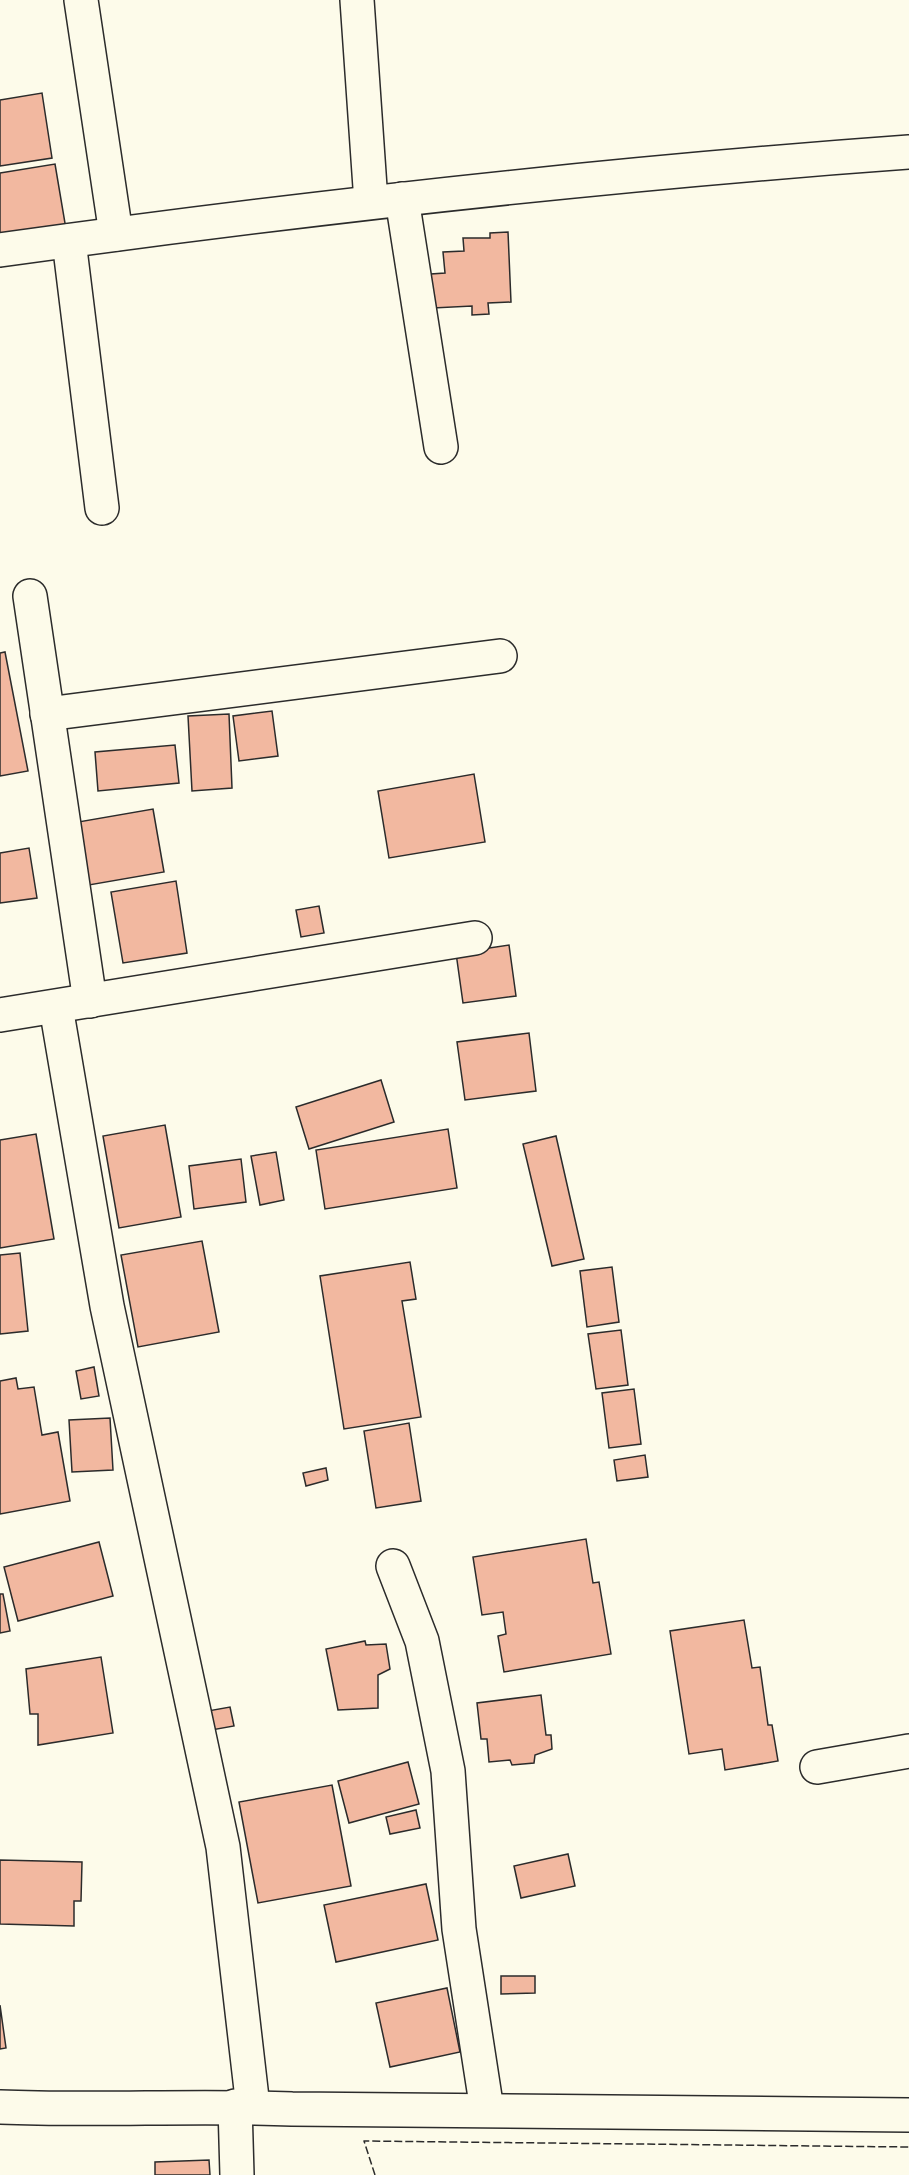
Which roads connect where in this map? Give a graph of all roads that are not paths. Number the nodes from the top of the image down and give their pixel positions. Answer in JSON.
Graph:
{"nodes":[{"id":1,"x":81,"y":0,"type":"edge"},
{"id":2,"x":357,"y":0,"type":"edge"},
{"id":3,"x":909,"y":153,"type":"edge"},
{"id":4,"x":387,"y":200,"type":"junction"},
{"id":5,"x":116,"y":234,"type":"junction"},
{"id":6,"x":69,"y":241,"type":"junction"},
{"id":7,"x":0,"y":250,"type":"edge"},
{"id":8,"x":441,"y":447,"type":"dead end"},
{"id":9,"x":102,"y":508,"type":"dead end"},
{"id":10,"x":30,"y":596,"type":"dead end"},
{"id":11,"x":500,"y":656,"type":"dead end"},
{"id":12,"x":47,"y":714,"type":"junction"},
{"id":13,"x":475,"y":938,"type":"dead end"},
{"id":14,"x":90,"y":1001,"type":"junction"},
{"id":15,"x":56,"y":1007,"type":"junction"},
{"id":16,"x":0,"y":1015,"type":"edge"},
{"id":17,"x":393,"y":1566,"type":"dead end"},
{"id":18,"x":909,"y":1751,"type":"edge"},
{"id":19,"x":817,"y":1767,"type":"dead end"},
{"id":20,"x":0,"y":2107,"type":"edge"},
{"id":21,"x":244,"y":2107,"type":"junction"},
{"id":22,"x":487,"y":2110,"type":"junction"},
{"id":23,"x":909,"y":2115,"type":"edge"},
{"id":24,"x":237,"y":2175,"type":"edge"}],
"edges":[{"from":1,"to":5,"type":"street"},
{"from":2,"to":4,"type":"street"},
{"from":3,"to":4,"type":"street"},
{"from":4,"to":5,"type":"street"},
{"from":4,"to":8,"type":"street"},
{"from":5,"to":6,"type":"street"},
{"from":6,"to":7,"type":"street"},
{"from":6,"to":9,"type":"street"},
{"from":10,"to":12,"type":"street"},
{"from":11,"to":12,"type":"street"},
{"from":12,"to":14,"type":"street"},
{"from":13,"to":14,"type":"street"},
{"from":14,"to":15,"type":"street"},
{"from":15,"to":16,"type":"street"},
{"from":15,"to":21,"type":"street"},
{"from":17,"to":22,"type":"street"},
{"from":18,"to":19,"type":"street"},
{"from":20,"to":21,"type":"street"},
{"from":21,"to":22,"type":"street"},
{"from":21,"to":24,"type":"street"},
{"from":22,"to":23,"type":"street"}]}
